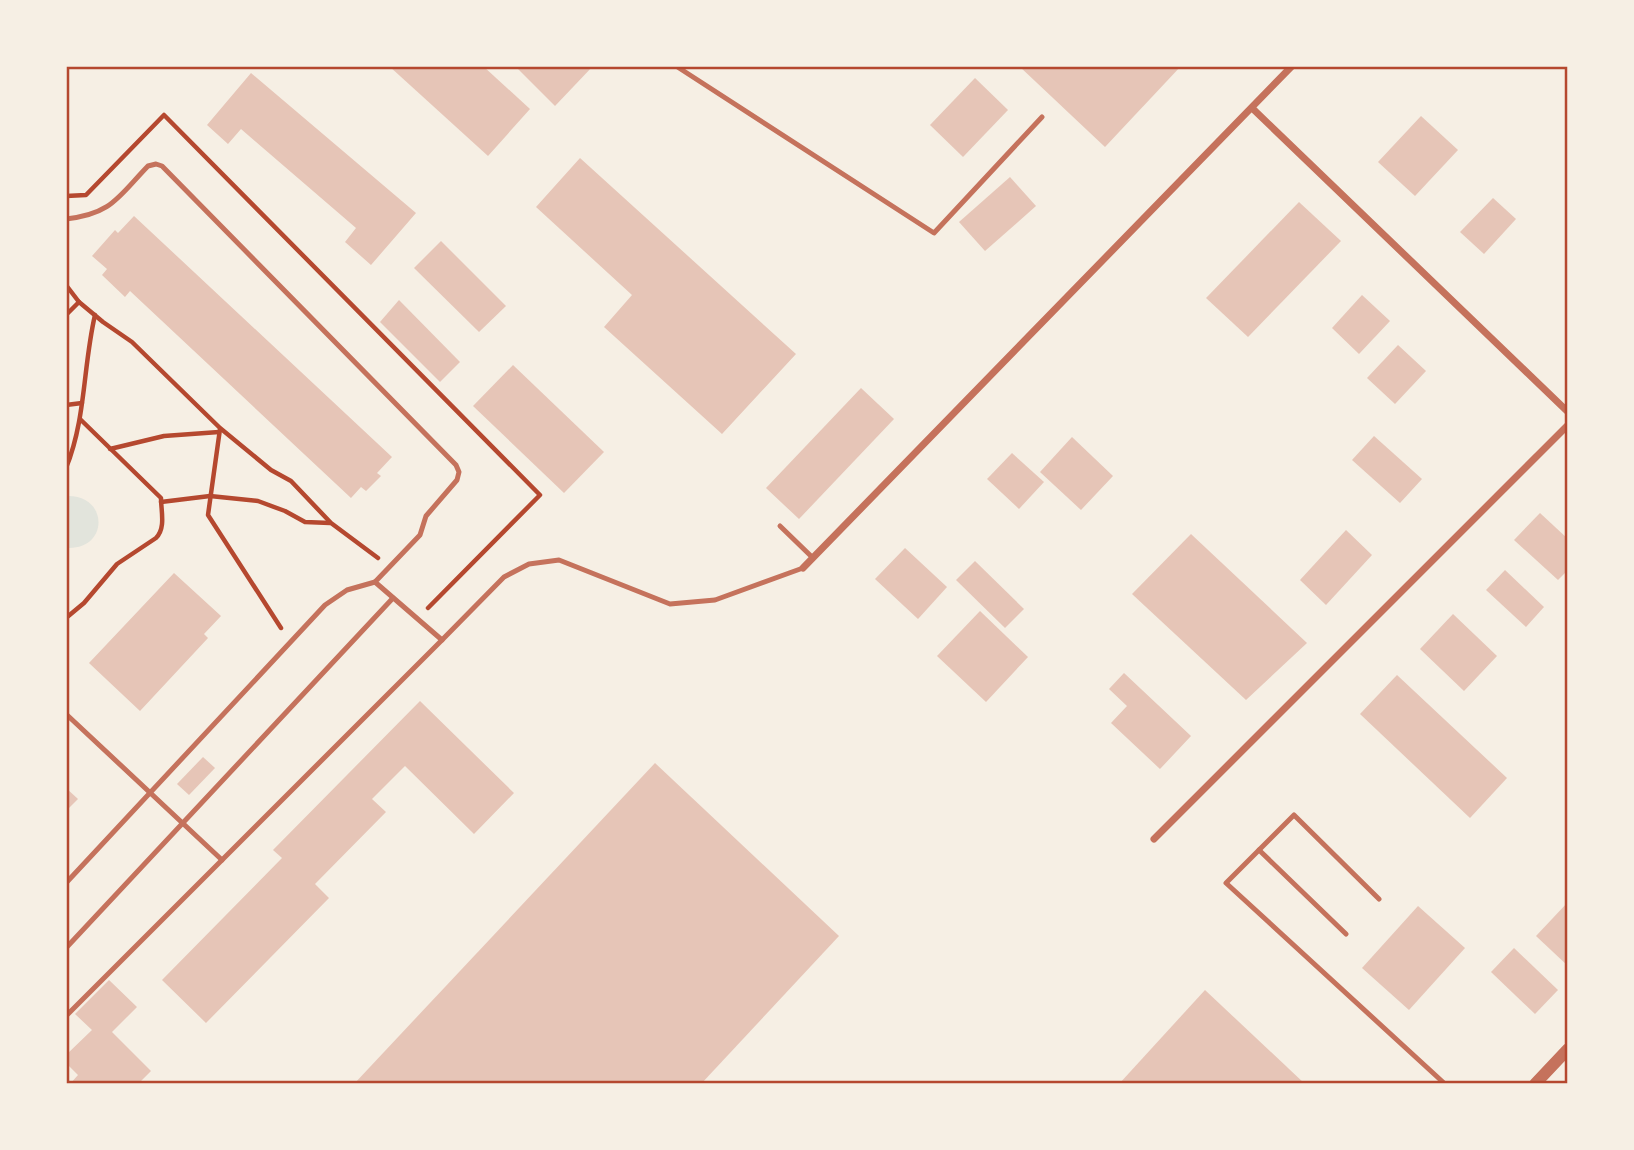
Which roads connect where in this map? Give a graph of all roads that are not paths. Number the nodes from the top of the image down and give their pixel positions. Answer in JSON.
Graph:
{"nodes":[{"id":1,"x":676,"y":66,"type":"edge"},
{"id":2,"x":1292,"y":66,"type":"edge"},
{"id":3,"x":1252,"y":108,"type":"junction"},
{"id":4,"x":1042,"y":117,"type":"dead end"},
{"id":5,"x":66,"y":219,"type":"edge"},
{"id":6,"x":1567,"y":412,"type":"edge"},
{"id":7,"x":1567,"y":425,"type":"edge"},
{"id":8,"x":780,"y":526,"type":"dead end"},
{"id":9,"x":813,"y":558,"type":"junction"},
{"id":10,"x":803,"y":568,"type":"joint"},
{"id":11,"x":375,"y":582,"type":"junction"},
{"id":12,"x":393,"y":598,"type":"junction"},
{"id":13,"x":442,"y":640,"type":"junction"},
{"id":14,"x":66,"y":714,"type":"edge"},
{"id":15,"x":151,"y":793,"type":"junction"},
{"id":16,"x":183,"y":823,"type":"junction"},
{"id":17,"x":1154,"y":839,"type":"dead end"},
{"id":18,"x":1258,"y":850,"type":"junction"},
{"id":19,"x":222,"y":860,"type":"junction"},
{"id":20,"x":66,"y":883,"type":"edge"},
{"id":21,"x":1379,"y":899,"type":"dead end"},
{"id":22,"x":1346,"y":934,"type":"dead end"},
{"id":23,"x":66,"y":947,"type":"edge"},
{"id":24,"x":66,"y":1016,"type":"edge"},
{"id":25,"x":1567,"y":1049,"type":"edge"},
{"id":26,"x":1445,"y":1083,"type":"edge"},
{"id":27,"x":1535,"y":1083,"type":"edge"}],
"edges":[{"from":1,"to":4,"type":"lane"},
{"from":2,"to":3,"type":"street"},
{"from":3,"to":6,"type":"street"},
{"from":3,"to":9,"type":"street"},
{"from":5,"to":11,"type":"lane"},
{"from":7,"to":17,"type":"street"},
{"from":8,"to":9,"type":"lane"},
{"from":9,"to":10,"type":"street"},
{"from":10,"to":13,"type":"lane"},
{"from":11,"to":12,"type":"lane"},
{"from":11,"to":15,"type":"lane"},
{"from":12,"to":13,"type":"lane"},
{"from":12,"to":16,"type":"lane"},
{"from":13,"to":19,"type":"lane"},
{"from":14,"to":15,"type":"lane"},
{"from":15,"to":16,"type":"lane"},
{"from":15,"to":20,"type":"lane"},
{"from":16,"to":19,"type":"lane"},
{"from":16,"to":23,"type":"lane"},
{"from":18,"to":21,"type":"lane"},
{"from":18,"to":22,"type":"lane"},
{"from":18,"to":26,"type":"lane"},
{"from":19,"to":24,"type":"lane"},
{"from":25,"to":27,"type":"street"}]}
